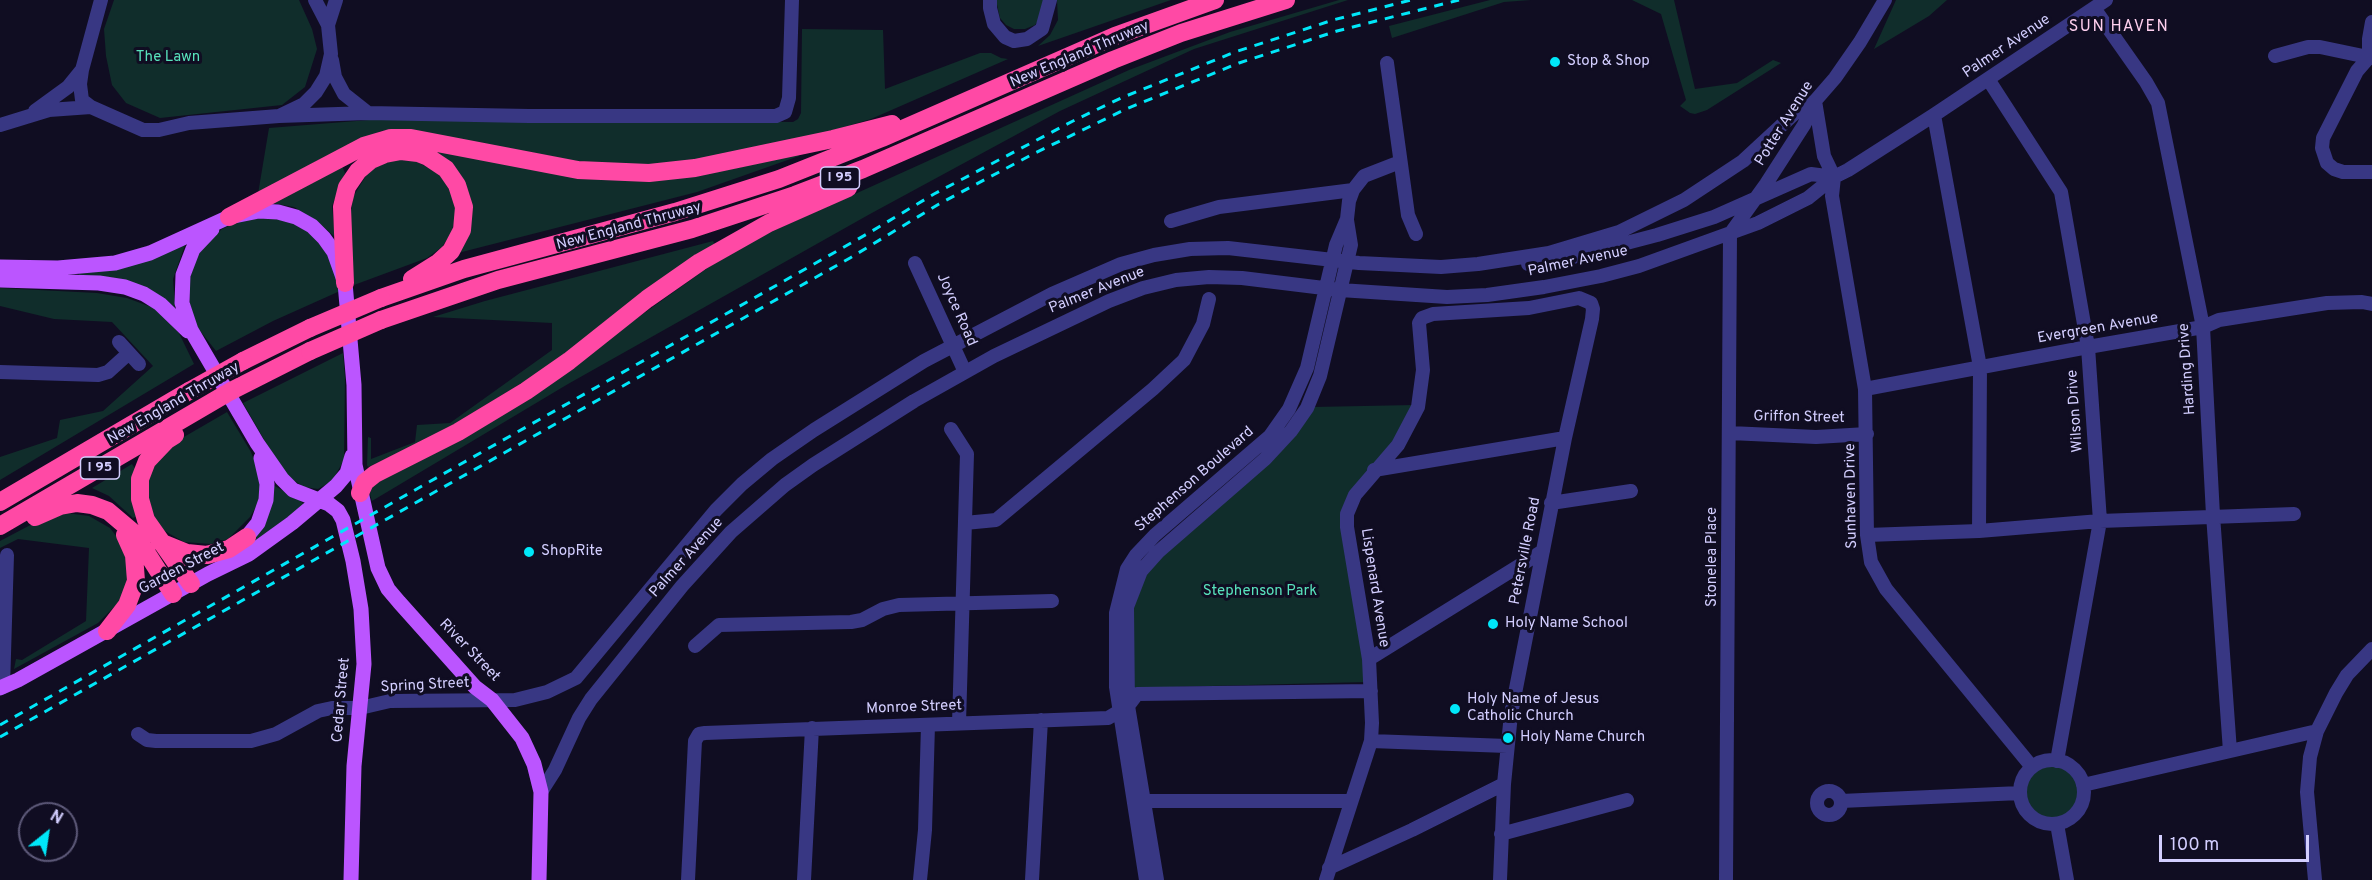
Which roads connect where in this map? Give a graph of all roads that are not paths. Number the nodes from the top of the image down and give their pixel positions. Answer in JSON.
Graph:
{"nodes":[{"id":1,"x":101,"y":0,"type":"edge"},
{"id":2,"x":315,"y":0,"type":"edge"},
{"id":3,"x":792,"y":0,"type":"edge"},
{"id":4,"x":990,"y":0,"type":"edge"},
{"id":5,"x":1050,"y":0,"type":"edge"},
{"id":6,"x":1215,"y":0,"type":"edge"},
{"id":7,"x":1286,"y":0,"type":"edge"},
{"id":8,"x":1885,"y":0,"type":"edge"},
{"id":9,"x":339,"y":2,"type":"edge"},
{"id":10,"x":2100,"y":4,"type":"edge"},
{"id":11,"x":2372,"y":22,"type":"edge"},
{"id":12,"x":328,"y":25,"type":"junction"},
{"id":13,"x":331,"y":54,"type":"junction"},
{"id":14,"x":2275,"y":56,"type":"dead end"},
{"id":15,"x":2371,"y":57,"type":"edge"},
{"id":16,"x":1387,"y":63,"type":"dead end"},
{"id":17,"x":81,"y":70,"type":"junction"},
{"id":18,"x":1988,"y":79,"type":"junction"},
{"id":19,"x":1815,"y":101,"type":"junction"},
{"id":20,"x":91,"y":107,"type":"junction"},
{"id":21,"x":948,"y":109,"type":"junction"},
{"id":22,"x":368,"y":113,"type":"junction"},
{"id":23,"x":31,"y":114,"type":"junction"},
{"id":24,"x":1934,"y":115,"type":"junction"},
{"id":25,"x":279,"y":116,"type":"junction"},
{"id":26,"x":0,"y":125,"type":"edge"},
{"id":27,"x":947,"y":132,"type":"junction"},
{"id":28,"x":1400,"y":162,"type":"junction"},
{"id":29,"x":2372,"y":172,"type":"edge"},
{"id":30,"x":1834,"y":177,"type":"junction"},
{"id":31,"x":1353,"y":190,"type":"junction"},
{"id":32,"x":1756,"y":197,"type":"junction"},
{"id":33,"x":226,"y":219,"type":"junction"},
{"id":34,"x":1347,"y":219,"type":"junction"},
{"id":35,"x":1171,"y":221,"type":"dead end"},
{"id":36,"x":1416,"y":234,"type":"dead end"},
{"id":37,"x":1730,"y":234,"type":"junction"},
{"id":38,"x":1333,"y":259,"type":"junction"},
{"id":39,"x":1347,"y":260,"type":"junction"},
{"id":40,"x":915,"y":263,"type":"dead end"},
{"id":41,"x":1478,"y":264,"type":"junction"},
{"id":42,"x":0,"y":267,"type":"edge"},
{"id":43,"x":0,"y":280,"type":"edge"},
{"id":44,"x":345,"y":282,"type":"junction"},
{"id":45,"x":1333,"y":289,"type":"junction"},
{"id":46,"x":381,"y":298,"type":"junction"},
{"id":47,"x":1209,"y":299,"type":"dead end"},
{"id":48,"x":2372,"y":304,"type":"edge"},
{"id":49,"x":1422,"y":318,"type":"joint"},
{"id":50,"x":2203,"y":327,"type":"junction"},
{"id":51,"x":195,"y":339,"type":"junction"},
{"id":52,"x":953,"y":345,"type":"junction"},
{"id":53,"x":2088,"y":346,"type":"junction"},
{"id":54,"x":139,"y":364,"type":"dead end"},
{"id":55,"x":1980,"y":367,"type":"junction"},
{"id":56,"x":0,"y":372,"type":"edge"},
{"id":57,"x":965,"y":372,"type":"junction"},
{"id":58,"x":1865,"y":389,"type":"junction"},
{"id":59,"x":201,"y":414,"type":"junction"},
{"id":60,"x":951,"y":429,"type":"dead end"},
{"id":61,"x":1730,"y":433,"type":"junction"},
{"id":62,"x":1867,"y":434,"type":"junction"},
{"id":63,"x":1565,"y":438,"type":"junction"},
{"id":64,"x":256,"y":443,"type":"junction"},
{"id":65,"x":354,"y":450,"type":"junction"},
{"id":66,"x":1374,"y":470,"type":"junction"},
{"id":67,"x":1631,"y":491,"type":"dead end"},
{"id":68,"x":360,"y":493,"type":"junction"},
{"id":69,"x":320,"y":501,"type":"junction"},
{"id":70,"x":0,"y":502,"type":"edge"},
{"id":71,"x":1551,"y":503,"type":"junction"},
{"id":72,"x":108,"y":512,"type":"junction"},
{"id":73,"x":2294,"y":514,"type":"dead end"},
{"id":74,"x":2213,"y":515,"type":"junction"},
{"id":75,"x":2100,"y":521,"type":"junction"},
{"id":76,"x":965,"y":523,"type":"junction"},
{"id":77,"x":0,"y":526,"type":"edge"},
{"id":78,"x":0,"y":531,"type":"edge"},
{"id":79,"x":1979,"y":531,"type":"junction"},
{"id":80,"x":1867,"y":535,"type":"junction"},
{"id":81,"x":247,"y":537,"type":"junction"},
{"id":82,"x":160,"y":542,"type":"junction"},
{"id":83,"x":1543,"y":550,"type":"junction"},
{"id":84,"x":7,"y":555,"type":"dead end"},
{"id":85,"x":208,"y":574,"type":"junction"},
{"id":86,"x":191,"y":584,"type":"junction"},
{"id":87,"x":173,"y":594,"type":"junction"},
{"id":88,"x":1052,"y":601,"type":"dead end"},
{"id":89,"x":962,"y":604,"type":"junction"},
{"id":90,"x":106,"y":631,"type":"junction"},
{"id":91,"x":695,"y":646,"type":"dead end"},
{"id":92,"x":2372,"y":649,"type":"edge"},
{"id":93,"x":1369,"y":659,"type":"junction"},
{"id":94,"x":1,"y":687,"type":"edge"},
{"id":95,"x":1371,"y":691,"type":"junction"},
{"id":96,"x":492,"y":700,"type":"junction"},
{"id":97,"x":360,"y":708,"type":"junction"},
{"id":98,"x":1123,"y":709,"type":"junction"},
{"id":99,"x":1041,"y":720,"type":"junction"},
{"id":100,"x":959,"y":723,"type":"junction"},
{"id":101,"x":928,"y":725,"type":"junction"},
{"id":102,"x":812,"y":728,"type":"junction"},
{"id":103,"x":2317,"y":731,"type":"junction"},
{"id":104,"x":138,"y":734,"type":"dead end"},
{"id":105,"x":1371,"y":741,"type":"junction"},
{"id":106,"x":1507,"y":746,"type":"junction"},
{"id":107,"x":2230,"y":751,"type":"junction"},
{"id":108,"x":2057,"y":761,"type":"junction"},
{"id":109,"x":2032,"y":767,"type":"junction"},
{"id":110,"x":1504,"y":784,"type":"junction"},
{"id":111,"x":2083,"y":785,"type":"junction"},
{"id":112,"x":542,"y":792,"type":"junction"},
{"id":113,"x":2020,"y":793,"type":"junction"},
{"id":114,"x":1138,"y":800,"type":"junction"},
{"id":115,"x":1627,"y":800,"type":"dead end"},
{"id":116,"x":1350,"y":801,"type":"junction"},
{"id":117,"x":1841,"y":801,"type":"dead end"},
{"id":118,"x":2057,"y":824,"type":"junction"},
{"id":119,"x":1501,"y":834,"type":"junction"},
{"id":120,"x":1328,"y":874,"type":"edge"},
{"id":121,"x":351,"y":880,"type":"edge"},
{"id":122,"x":539,"y":880,"type":"edge"},
{"id":123,"x":688,"y":880,"type":"edge"},
{"id":124,"x":804,"y":880,"type":"edge"},
{"id":125,"x":920,"y":880,"type":"edge"},
{"id":126,"x":1032,"y":880,"type":"edge"},
{"id":127,"x":1146,"y":880,"type":"edge"},
{"id":128,"x":1157,"y":880,"type":"edge"},
{"id":129,"x":1500,"y":880,"type":"edge"},
{"id":130,"x":1726,"y":880,"type":"edge"},
{"id":131,"x":2067,"y":880,"type":"edge"},
{"id":132,"x":2315,"y":880,"type":"edge"}],
"edges":[{"from":1,"to":17,"type":"street"},
{"from":2,"to":12,"type":"street"},
{"from":3,"to":22,"type":"street"},
{"from":4,"to":5,"type":"street"},
{"from":6,"to":21,"type":"highway","name":"New England Thruway","number":"I 95"},
{"from":7,"to":27,"type":"highway","name":"New England Thruway","number":"I 95"},
{"from":8,"to":19,"type":"street","name":"Potter Avenue"},
{"from":9,"to":12,"type":"street"},
{"from":10,"to":18,"type":"street","name":"Palmer Avenue"},
{"from":10,"to":50,"type":"street","name":"Harding Drive"},
{"from":11,"to":15,"type":"street"},
{"from":12,"to":13,"type":"street"},
{"from":13,"to":22,"type":"street"},
{"from":13,"to":25,"type":"street"},
{"from":14,"to":15,"type":"street"},
{"from":15,"to":29,"type":"street"},
{"from":16,"to":28,"type":"street"},
{"from":17,"to":20,"type":"street"},
{"from":17,"to":23,"type":"street"},
{"from":18,"to":24,"type":"street","name":"Palmer Avenue"},
{"from":18,"to":53,"type":"street","name":"Wilson Drive"},
{"from":19,"to":30,"type":"street","name":"Sunhaven Drive"},
{"from":19,"to":32,"type":"street","name":"Potter Avenue"},
{"from":19,"to":41,"type":"street","name":"Palmer Avenue"},
{"from":20,"to":23,"type":"street"},
{"from":20,"to":25,"type":"street"},
{"from":21,"to":33,"type":"highway"},
{"from":21,"to":46,"type":"highway","name":"New England Thruway","number":"I 95"},
{"from":22,"to":25,"type":"street"},
{"from":23,"to":26,"type":"street"},
{"from":24,"to":30,"type":"street","name":"Palmer Avenue"},
{"from":24,"to":55,"type":"street"},
{"from":27,"to":59,"type":"highway","name":"New England Thruway","number":"I 95","bridge":true},
{"from":27,"to":68,"type":"highway"},
{"from":28,"to":31,"type":"street"},
{"from":28,"to":36,"type":"street"},
{"from":30,"to":32,"type":"street","name":"Palmer Avenue"},
{"from":30,"to":37,"type":"street","name":"Palmer Avenue"},
{"from":30,"to":58,"type":"street","name":"Sunhaven Drive"},
{"from":31,"to":34,"type":"street","name":"Stephenson Boulevard"},
{"from":31,"to":35,"type":"street"},
{"from":32,"to":37,"type":"street","name":"Potter Avenue"},
{"from":32,"to":41,"type":"street","name":"Palmer Avenue"},
{"from":33,"to":42,"type":"main road"},
{"from":33,"to":44,"type":"main road"},
{"from":33,"to":51,"type":"main road"},
{"from":34,"to":38,"type":"street","name":"Stephenson Boulevard"},
{"from":34,"to":39,"type":"street","name":"Stephenson Boulevard"},
{"from":37,"to":45,"type":"street","name":"Palmer Avenue"},
{"from":37,"to":61,"type":"street","name":"Stonelea Place"},
{"from":38,"to":39,"type":"street","name":"Palmer Avenue"},
{"from":38,"to":45,"type":"street","name":"Stephenson Boulevard"},
{"from":38,"to":52,"type":"street","name":"Palmer Avenue"},
{"from":39,"to":41,"type":"street","name":"Palmer Avenue"},
{"from":39,"to":45,"type":"street","name":"Stephenson Boulevard"},
{"from":40,"to":52,"type":"street","name":"Joyce Road"},
{"from":43,"to":51,"type":"main road"},
{"from":44,"to":46,"type":"highway"},
{"from":44,"to":65,"type":"main road"},
{"from":45,"to":57,"type":"street","name":"Palmer Avenue"},
{"from":45,"to":98,"type":"street","name":"Stephenson Boulevard"},
{"from":46,"to":70,"type":"highway","name":"New England Thruway","number":"I 95","bridge":true},
{"from":47,"to":76,"type":"street"},
{"from":48,"to":50,"type":"street","name":"Evergreen Avenue"},
{"from":49,"to":63,"type":"street","name":"Petersville Road"},
{"from":49,"to":66,"type":"street","name":"Lispenard Avenue"},
{"from":50,"to":53,"type":"street","name":"Evergreen Avenue"},
{"from":50,"to":74,"type":"street","name":"Harding Drive"},
{"from":51,"to":64,"type":"main road"},
{"from":52,"to":57,"type":"street","name":"Joyce Road"},
{"from":52,"to":96,"type":"street","name":"Palmer Avenue"},
{"from":53,"to":55,"type":"street","name":"Evergreen Avenue"},
{"from":53,"to":75,"type":"street","name":"Wilson Drive"},
{"from":54,"to":56,"type":"street"},
{"from":55,"to":58,"type":"street","name":"Evergreen Avenue"},
{"from":55,"to":79,"type":"street"},
{"from":57,"to":112,"type":"street","name":"Palmer Avenue"},
{"from":58,"to":62,"type":"street","name":"Sunhaven Drive"},
{"from":59,"to":77,"type":"highway","name":"New England Thruway","number":"I 95"},
{"from":59,"to":82,"type":"highway"},
{"from":60,"to":76,"type":"street"},
{"from":61,"to":62,"type":"street","name":"Griffon Street"},
{"from":61,"to":130,"type":"street","name":"Stonelea Place"},
{"from":62,"to":80,"type":"street","name":"Sunhaven Drive"},
{"from":63,"to":66,"type":"street"},
{"from":63,"to":71,"type":"street","name":"Petersville Road"},
{"from":64,"to":69,"type":"main road","name":"Cedar Street"},
{"from":64,"to":81,"type":"main road"},
{"from":65,"to":68,"type":"main road","name":"River Street"},
{"from":65,"to":69,"type":"main road","name":"Garden Street"},
{"from":66,"to":93,"type":"street","name":"Lispenard Avenue"},
{"from":67,"to":71,"type":"street"},
{"from":68,"to":96,"type":"main road","name":"River Street"},
{"from":69,"to":85,"type":"main road","name":"Garden Street"},
{"from":69,"to":97,"type":"main road","name":"Cedar Street"},
{"from":71,"to":83,"type":"street","name":"Petersville Road"},
{"from":72,"to":78,"type":"highway"},
{"from":72,"to":87,"type":"highway"},
{"from":72,"to":90,"type":"highway"},
{"from":73,"to":74,"type":"street"},
{"from":74,"to":75,"type":"street"},
{"from":74,"to":107,"type":"street","name":"Harding Drive"},
{"from":75,"to":79,"type":"street"},
{"from":75,"to":108,"type":"street","name":"Wilson Drive"},
{"from":76,"to":89,"type":"street"},
{"from":79,"to":80,"type":"street"},
{"from":80,"to":109,"type":"street","name":"Sunhaven Drive"},
{"from":81,"to":82,"type":"highway"},
{"from":81,"to":85,"type":"main road"},
{"from":82,"to":86,"type":"highway"},
{"from":83,"to":93,"type":"street"},
{"from":83,"to":106,"type":"street","name":"Petersville Road"},
{"from":84,"to":94,"type":"street"},
{"from":85,"to":86,"type":"main road","name":"Garden Street"},
{"from":86,"to":87,"type":"main road","name":"Garden Street"},
{"from":87,"to":90,"type":"main road","name":"Garden Street"},
{"from":88,"to":89,"type":"street"},
{"from":89,"to":91,"type":"street"},
{"from":89,"to":100,"type":"street"},
{"from":90,"to":94,"type":"main road","name":"Garden Street"},
{"from":92,"to":103,"type":"street"},
{"from":93,"to":95,"type":"street","name":"Lispenard Avenue"},
{"from":95,"to":98,"type":"street","name":"Monroe Street"},
{"from":95,"to":105,"type":"street","name":"Lispenard Avenue"},
{"from":96,"to":97,"type":"street","name":"Spring Street"},
{"from":96,"to":112,"type":"main road","name":"River Street"},
{"from":97,"to":104,"type":"street","name":"Spring Street"},
{"from":97,"to":121,"type":"main road","name":"Cedar Street"},
{"from":98,"to":99,"type":"street","name":"Monroe Street"},
{"from":98,"to":114,"type":"street","name":"Stephenson Boulevard"},
{"from":99,"to":100,"type":"street","name":"Monroe Street"},
{"from":99,"to":126,"type":"street"},
{"from":100,"to":101,"type":"street","name":"Monroe Street"},
{"from":101,"to":102,"type":"street","name":"Monroe Street"},
{"from":101,"to":125,"type":"street"},
{"from":102,"to":123,"type":"street","name":"Monroe Street"},
{"from":102,"to":124,"type":"street"},
{"from":103,"to":107,"type":"street"},
{"from":103,"to":132,"type":"street"},
{"from":105,"to":106,"type":"street"},
{"from":105,"to":116,"type":"street","name":"Lispenard Avenue"},
{"from":106,"to":110,"type":"street","name":"Petersville Road"},
{"from":107,"to":111,"type":"street"},
{"from":108,"to":109,"type":"street"},
{"from":108,"to":111,"type":"street"},
{"from":109,"to":113,"type":"street"},
{"from":110,"to":119,"type":"street","name":"Petersville Road"},
{"from":110,"to":120,"type":"street"},
{"from":111,"to":118,"type":"street"},
{"from":112,"to":122,"type":"main road","name":"River Street"},
{"from":113,"to":117,"type":"street"},
{"from":113,"to":118,"type":"street"},
{"from":114,"to":116,"type":"street"},
{"from":114,"to":127,"type":"street","name":"Stephenson Boulevard"},
{"from":114,"to":128,"type":"street","name":"Stephenson Boulevard"},
{"from":115,"to":119,"type":"street"},
{"from":116,"to":120,"type":"street","name":"Lispenard Avenue"},
{"from":118,"to":131,"type":"street"},
{"from":119,"to":129,"type":"street","name":"Petersville Road"}]}
